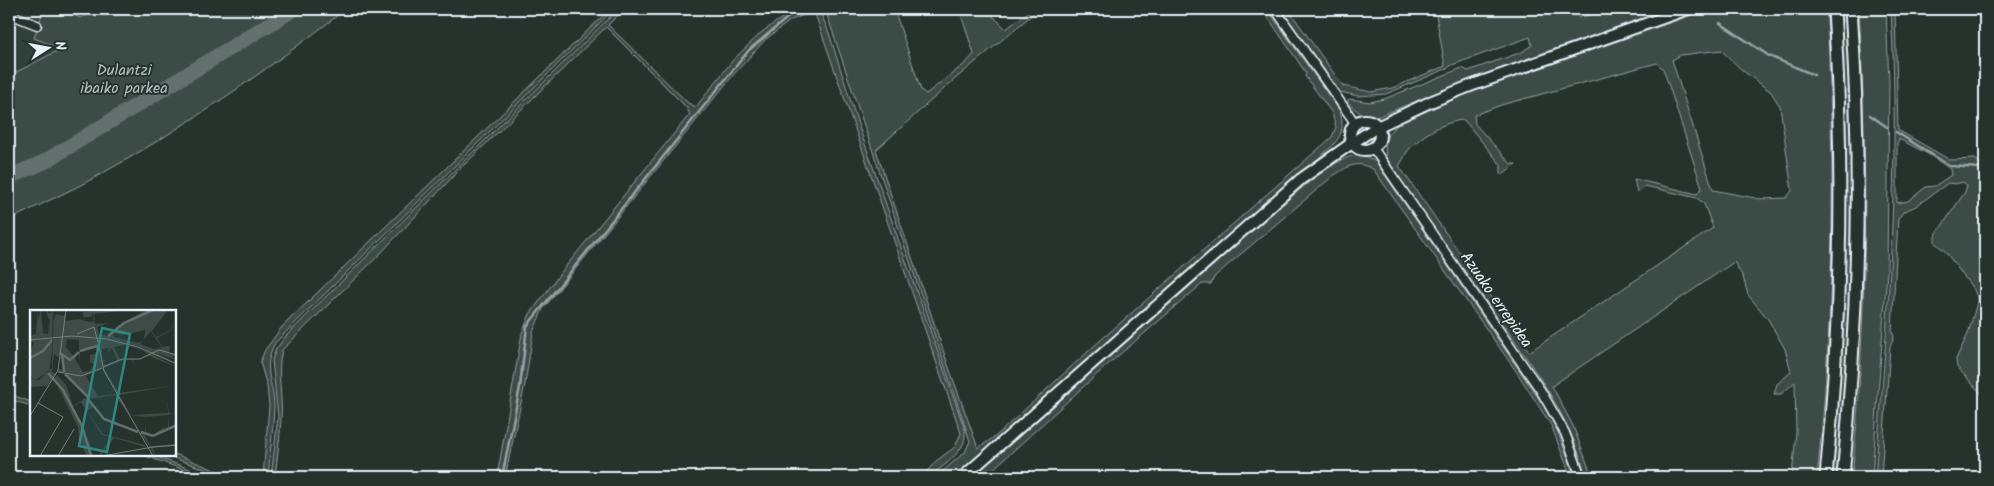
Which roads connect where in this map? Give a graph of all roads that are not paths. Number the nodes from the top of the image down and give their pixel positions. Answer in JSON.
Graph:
{"nodes":[{"id":1,"x":1274,"y":9,"type":"edge"},
{"id":2,"x":1688,"y":9,"type":"edge"},
{"id":3,"x":1834,"y":9,"type":"edge"},
{"id":4,"x":1851,"y":9,"type":"edge"},
{"id":5,"x":9,"y":14,"type":"edge"},
{"id":6,"x":37,"y":25,"type":"dead end"},
{"id":7,"x":1355,"y":124,"type":"junction"},
{"id":8,"x":1377,"y":127,"type":"junction"},
{"id":9,"x":1352,"y":143,"type":"junction"},
{"id":10,"x":1373,"y":148,"type":"junction"},
{"id":11,"x":964,"y":477,"type":"edge"},
{"id":12,"x":1581,"y":477,"type":"edge"},
{"id":13,"x":1826,"y":477,"type":"edge"},
{"id":14,"x":1843,"y":477,"type":"edge"}],
"edges":[{"from":1,"to":7,"type":"street"},
{"from":2,"to":8,"type":"main road"},
{"from":3,"to":13,"type":"highway"},
{"from":4,"to":14,"type":"highway"},
{"from":5,"to":6,"type":"street"},
{"from":7,"to":8,"type":"main road"},
{"from":7,"to":9,"type":"main road"},
{"from":8,"to":9,"type":"main road"},
{"from":8,"to":10,"type":"main road"},
{"from":9,"to":10,"type":"main road"},
{"from":9,"to":11,"type":"main road"},
{"from":10,"to":12,"type":"street","name":"Azuako errepidea"}]}
